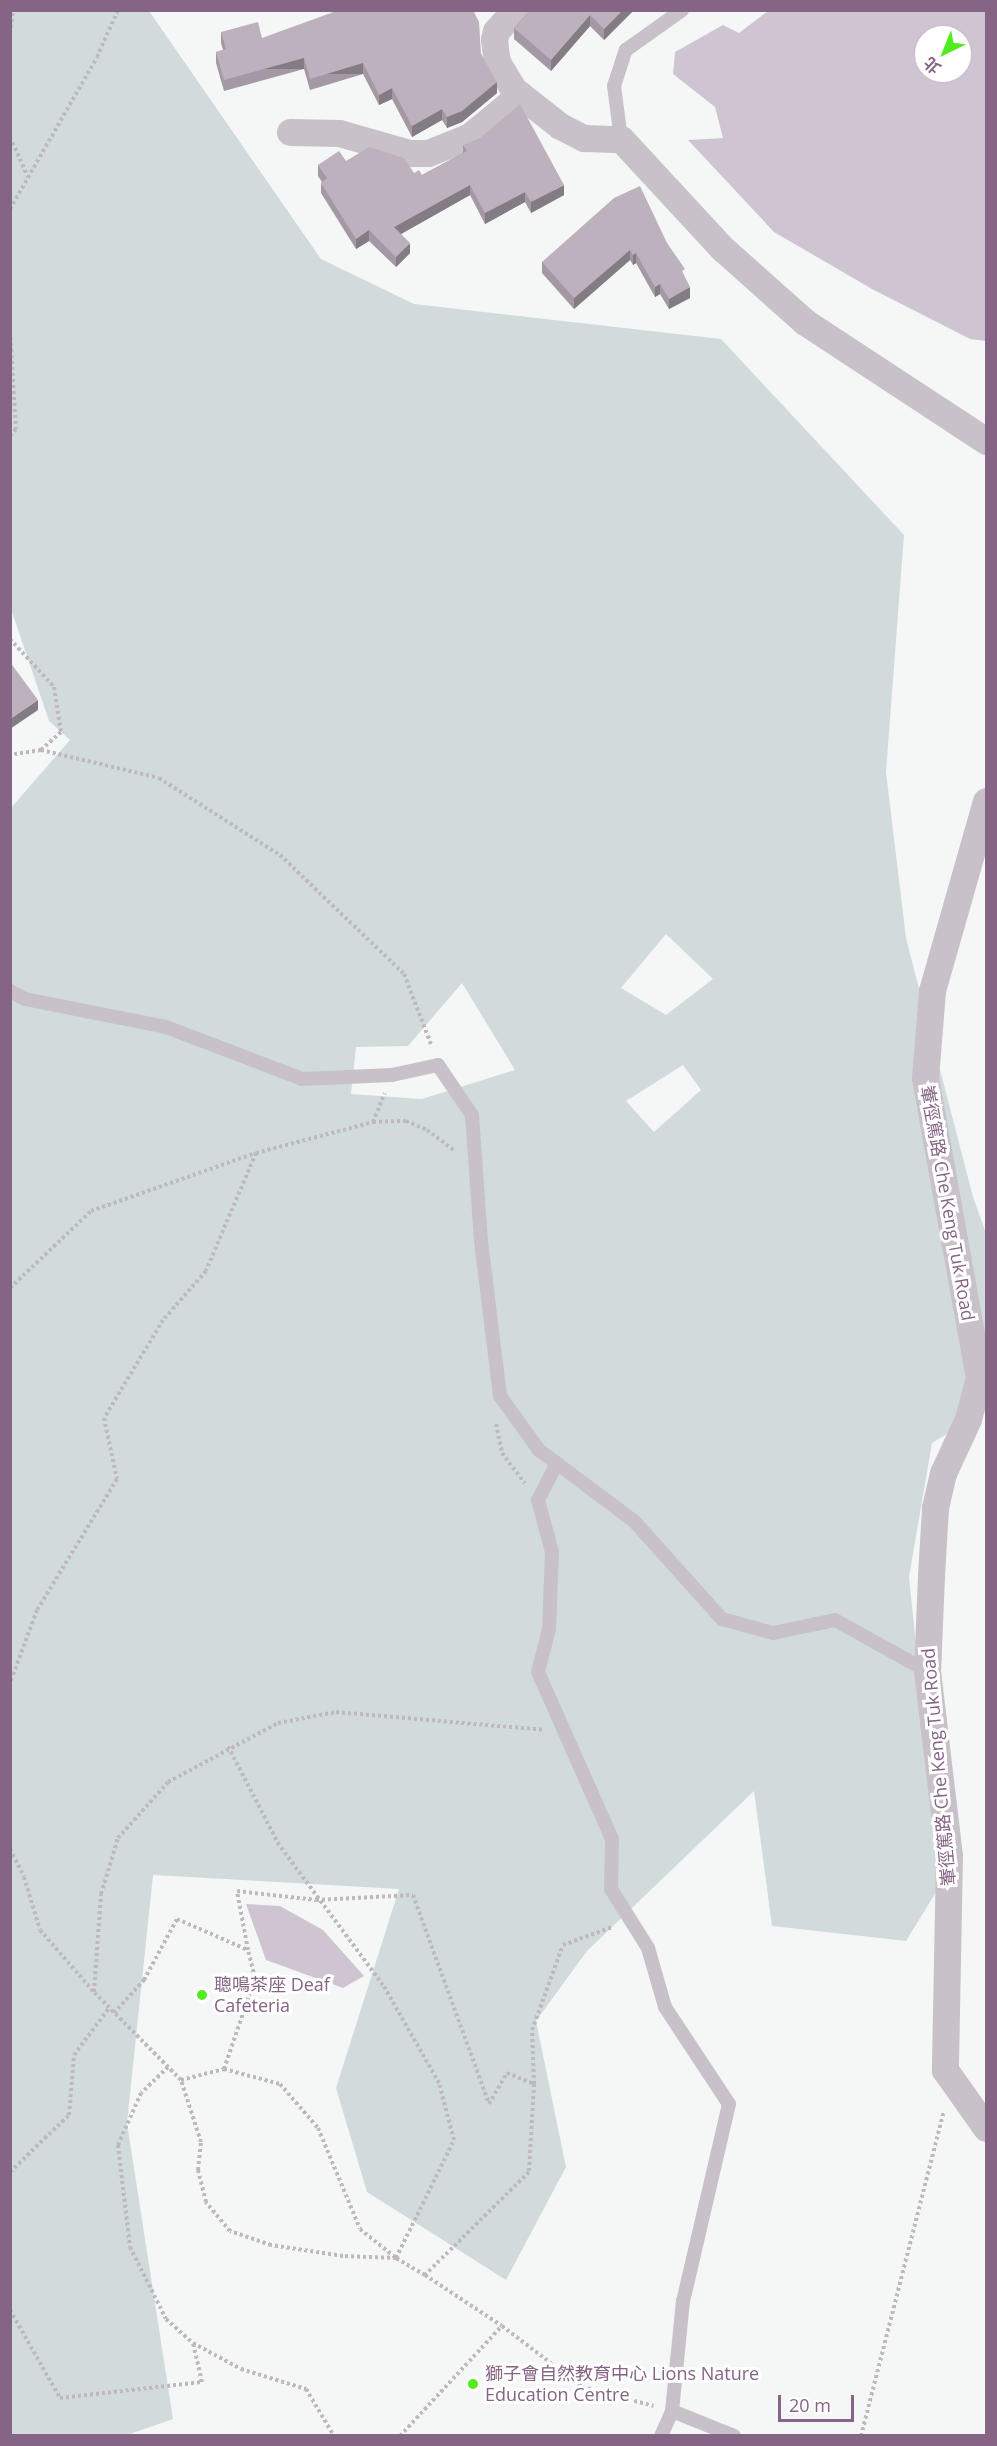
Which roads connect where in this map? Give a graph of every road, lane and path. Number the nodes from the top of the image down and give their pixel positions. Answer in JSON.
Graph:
{"nodes":[{"id":1,"x":13,"y":10,"type":"edge"},
{"id":2,"x":118,"y":10,"type":"edge"},
{"id":3,"x":515,"y":10,"type":"edge"},
{"id":4,"x":682,"y":10,"type":"edge"},
{"id":5,"x":494,"y":21,"type":"edge"},
{"id":6,"x":10,"y":34,"type":"edge"},
{"id":7,"x":520,"y":95,"type":"junction"},
{"id":8,"x":290,"y":132,"type":"dead end"},
{"id":9,"x":10,"y":137,"type":"edge"},
{"id":10,"x":621,"y":140,"type":"junction"},
{"id":11,"x":28,"y":178,"type":"junction"},
{"id":12,"x":10,"y":209,"type":"edge"},
{"id":13,"x":10,"y":331,"type":"edge"},
{"id":14,"x":10,"y":436,"type":"edge"},
{"id":15,"x":987,"y":441,"type":"edge"},
{"id":16,"x":10,"y":639,"type":"edge"},
{"id":17,"x":40,"y":750,"type":"junction"},
{"id":18,"x":10,"y":755,"type":"edge"},
{"id":19,"x":987,"y":801,"type":"edge"},
{"id":20,"x":10,"y":991,"type":"edge"},
{"id":21,"x":438,"y":1065,"type":"junction"},
{"id":22,"x":392,"y":1076,"type":"junction"},
{"id":23,"x":256,"y":1153,"type":"junction"},
{"id":24,"x":10,"y":1288,"type":"edge"},
{"id":25,"x":557,"y":1463,"type":"junction"},
{"id":26,"x":927,"y":1671,"type":"junction"},
{"id":27,"x":10,"y":1683,"type":"edge"},
{"id":28,"x":563,"y":1731,"type":"junction"},
{"id":29,"x":228,"y":1746,"type":"junction"},
{"id":30,"x":10,"y":1849,"type":"edge"},
{"id":31,"x":316,"y":1900,"type":"junction"},
{"id":32,"x":630,"y":1920,"type":"junction"},
{"id":33,"x":248,"y":1950,"type":"junction"},
{"id":34,"x":93,"y":1992,"type":"junction"},
{"id":35,"x":109,"y":2008,"type":"junction"},
{"id":36,"x":114,"y":2013,"type":"junction"},
{"id":37,"x":168,"y":2067,"type":"junction"},
{"id":38,"x":224,"y":2068,"type":"junction"},
{"id":39,"x":181,"y":2080,"type":"junction"},
{"id":40,"x":534,"y":2084,"type":"junction"},
{"id":41,"x":960,"y":2092,"type":"junction"},
{"id":42,"x":987,"y":2128,"type":"edge"},
{"id":43,"x":10,"y":2172,"type":"edge"},
{"id":44,"x":396,"y":2258,"type":"junction"},
{"id":45,"x":425,"y":2275,"type":"junction"},
{"id":46,"x":10,"y":2310,"type":"edge"},
{"id":47,"x":502,"y":2326,"type":"junction"},
{"id":48,"x":194,"y":2343,"type":"junction"},
{"id":49,"x":672,"y":2411,"type":"junction"},
{"id":50,"x":334,"y":2436,"type":"edge"},
{"id":51,"x":399,"y":2436,"type":"edge"},
{"id":52,"x":661,"y":2436,"type":"edge"},
{"id":53,"x":734,"y":2436,"type":"edge"},
{"id":54,"x":861,"y":2436,"type":"edge"}],
"edges":[{"from":1,"to":6,"type":"path"},
{"from":2,"to":11,"type":"path"},
{"from":3,"to":5,"type":"street"},
{"from":4,"to":10,"type":"lane"},
{"from":5,"to":7,"type":"street"},
{"from":7,"to":8,"type":"street"},
{"from":7,"to":10,"type":"street"},
{"from":9,"to":11,"type":"path"},
{"from":10,"to":15,"type":"street"},
{"from":11,"to":12,"type":"path"},
{"from":13,"to":14,"type":"path"},
{"from":16,"to":17,"type":"path"},
{"from":17,"to":18,"type":"path"},
{"from":17,"to":21,"type":"path"},
{"from":19,"to":26,"type":"street","name":"輋徑篤路 Che Keng Tuk Road"},
{"from":20,"to":22,"type":"lane"},
{"from":21,"to":22,"type":"lane"},
{"from":21,"to":25,"type":"lane"},
{"from":22,"to":23,"type":"path"},
{"from":23,"to":24,"type":"path"},
{"from":23,"to":27,"type":"path"},
{"from":25,"to":26,"type":"lane"},
{"from":25,"to":28,"type":"lane"},
{"from":26,"to":41,"type":"street","name":"輋徑篤路 Che Keng Tuk Road"},
{"from":28,"to":29,"type":"path"},
{"from":28,"to":32,"type":"lane"},
{"from":29,"to":31,"type":"path"},
{"from":29,"to":34,"type":"path"},
{"from":30,"to":34,"type":"path"},
{"from":31,"to":33,"type":"path"},
{"from":31,"to":40,"type":"path"},
{"from":31,"to":44,"type":"path"},
{"from":32,"to":40,"type":"path"},
{"from":32,"to":49,"type":"lane"},
{"from":33,"to":36,"type":"path"},
{"from":33,"to":38,"type":"path"},
{"from":34,"to":35,"type":"path"},
{"from":35,"to":36,"type":"path"},
{"from":35,"to":43,"type":"path"},
{"from":36,"to":37,"type":"path"},
{"from":37,"to":39,"type":"path"},
{"from":37,"to":48,"type":"path"},
{"from":38,"to":39,"type":"path"},
{"from":38,"to":44,"type":"path"},
{"from":39,"to":44,"type":"path"},
{"from":40,"to":45,"type":"path"},
{"from":41,"to":42,"type":"street","name":"輋徑篤路 Che Keng Tuk Road"},
{"from":41,"to":54,"type":"path"},
{"from":44,"to":45,"type":"path"},
{"from":45,"to":47,"type":"path"},
{"from":46,"to":48,"type":"path"},
{"from":47,"to":49,"type":"path"},
{"from":47,"to":51,"type":"path"},
{"from":48,"to":50,"type":"path"},
{"from":49,"to":52,"type":"lane"},
{"from":49,"to":53,"type":"lane"}]}
